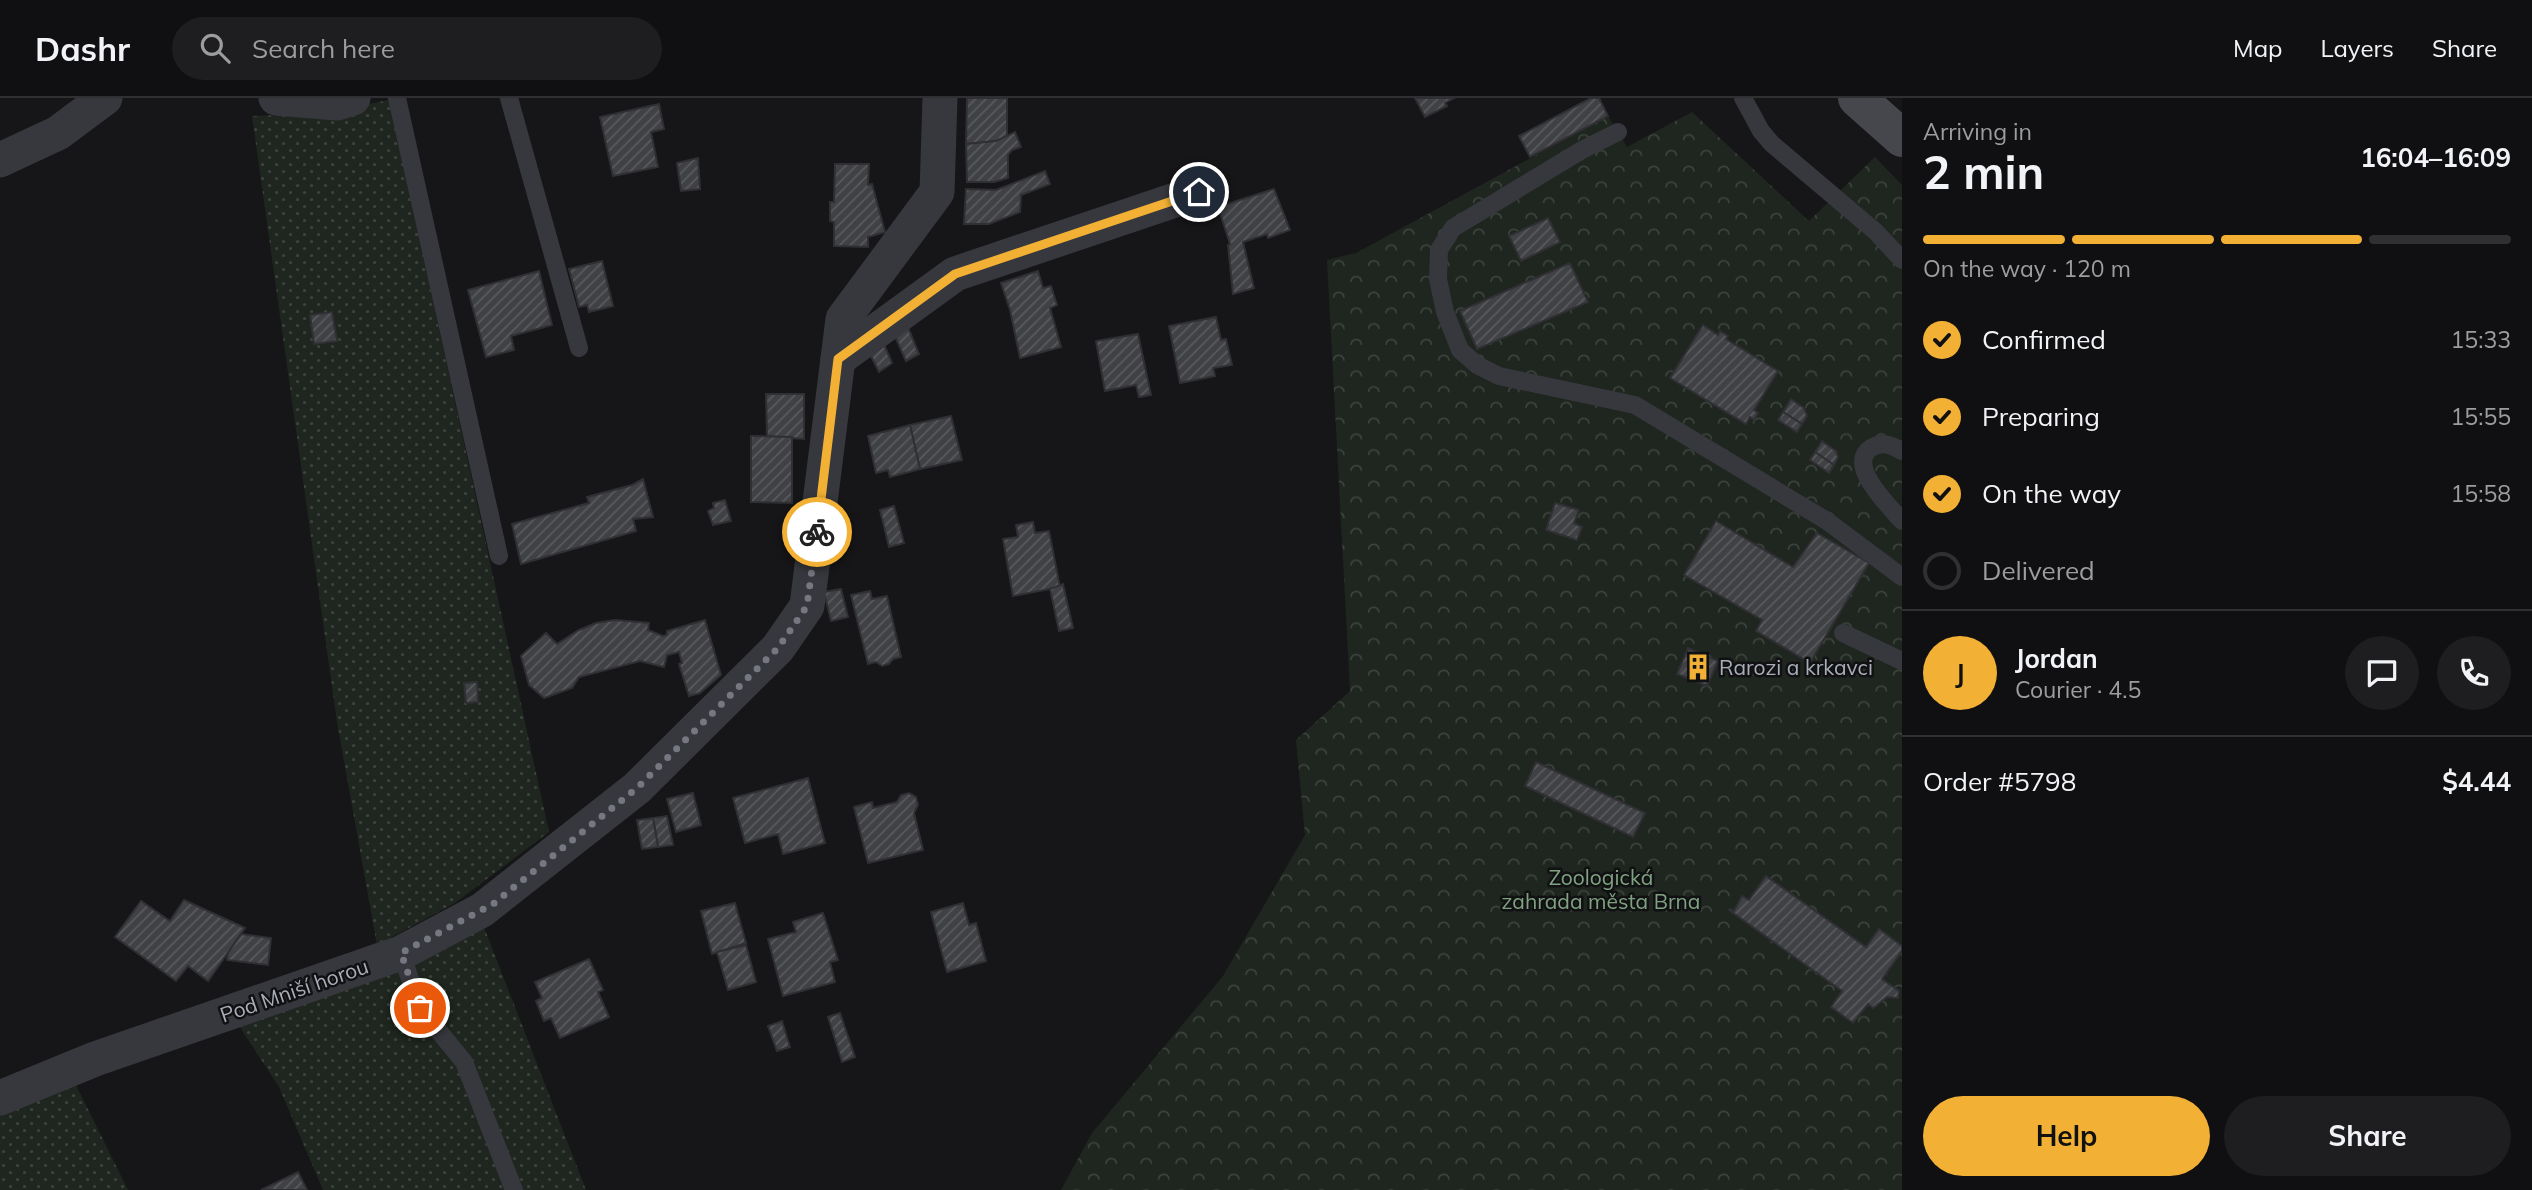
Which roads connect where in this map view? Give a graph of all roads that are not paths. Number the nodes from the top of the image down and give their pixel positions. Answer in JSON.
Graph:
{"nodes":[{"id":1,"x":105,"y":98,"type":"edge"},
{"id":2,"x":276,"y":98,"type":"edge"},
{"id":3,"x":354,"y":98,"type":"edge"},
{"id":4,"x":397,"y":98,"type":"edge"},
{"id":5,"x":509,"y":98,"type":"edge"},
{"id":6,"x":940,"y":98,"type":"edge"},
{"id":7,"x":1744,"y":98,"type":"edge"},
{"id":8,"x":1857,"y":98,"type":"edge"},
{"id":9,"x":1618,"y":132,"type":"dead end"},
{"id":10,"x":1902,"y":138,"type":"edge"},
{"id":11,"x":0,"y":160,"type":"edge"},
{"id":12,"x":1199,"y":192,"type":"dead end"},
{"id":13,"x":1902,"y":260,"type":"edge"},
{"id":14,"x":579,"y":348,"type":"dead end"},
{"id":15,"x":838,"y":359,"type":"junction"},
{"id":16,"x":1902,"y":451,"type":"edge"},
{"id":17,"x":1902,"y":521,"type":"edge"},
{"id":18,"x":499,"y":556,"type":"dead end"},
{"id":19,"x":1902,"y":577,"type":"edge"},
{"id":20,"x":1843,"y":634,"type":"dead end"},
{"id":21,"x":1902,"y":661,"type":"edge"},
{"id":22,"x":401,"y":953,"type":"junction"},
{"id":23,"x":0,"y":1098,"type":"edge"},
{"id":24,"x":514,"y":1190,"type":"edge"}],
"edges":[{"from":1,"to":11,"type":"street"},
{"from":2,"to":3,"type":"street"},
{"from":4,"to":18,"type":"lane"},
{"from":5,"to":14,"type":"lane"},
{"from":6,"to":15,"type":"street","name":"Pod Mniší horou"},
{"from":7,"to":13,"type":"lane"},
{"from":8,"to":10,"type":"street"},
{"from":9,"to":19,"type":"lane"},
{"from":12,"to":15,"type":"street"},
{"from":15,"to":22,"type":"street","name":"Pod Mniší horou"},
{"from":16,"to":17,"type":"lane"},
{"from":20,"to":21,"type":"lane"},
{"from":22,"to":23,"type":"street","name":"Pod Mniší horou"},
{"from":22,"to":24,"type":"lane"}]}
